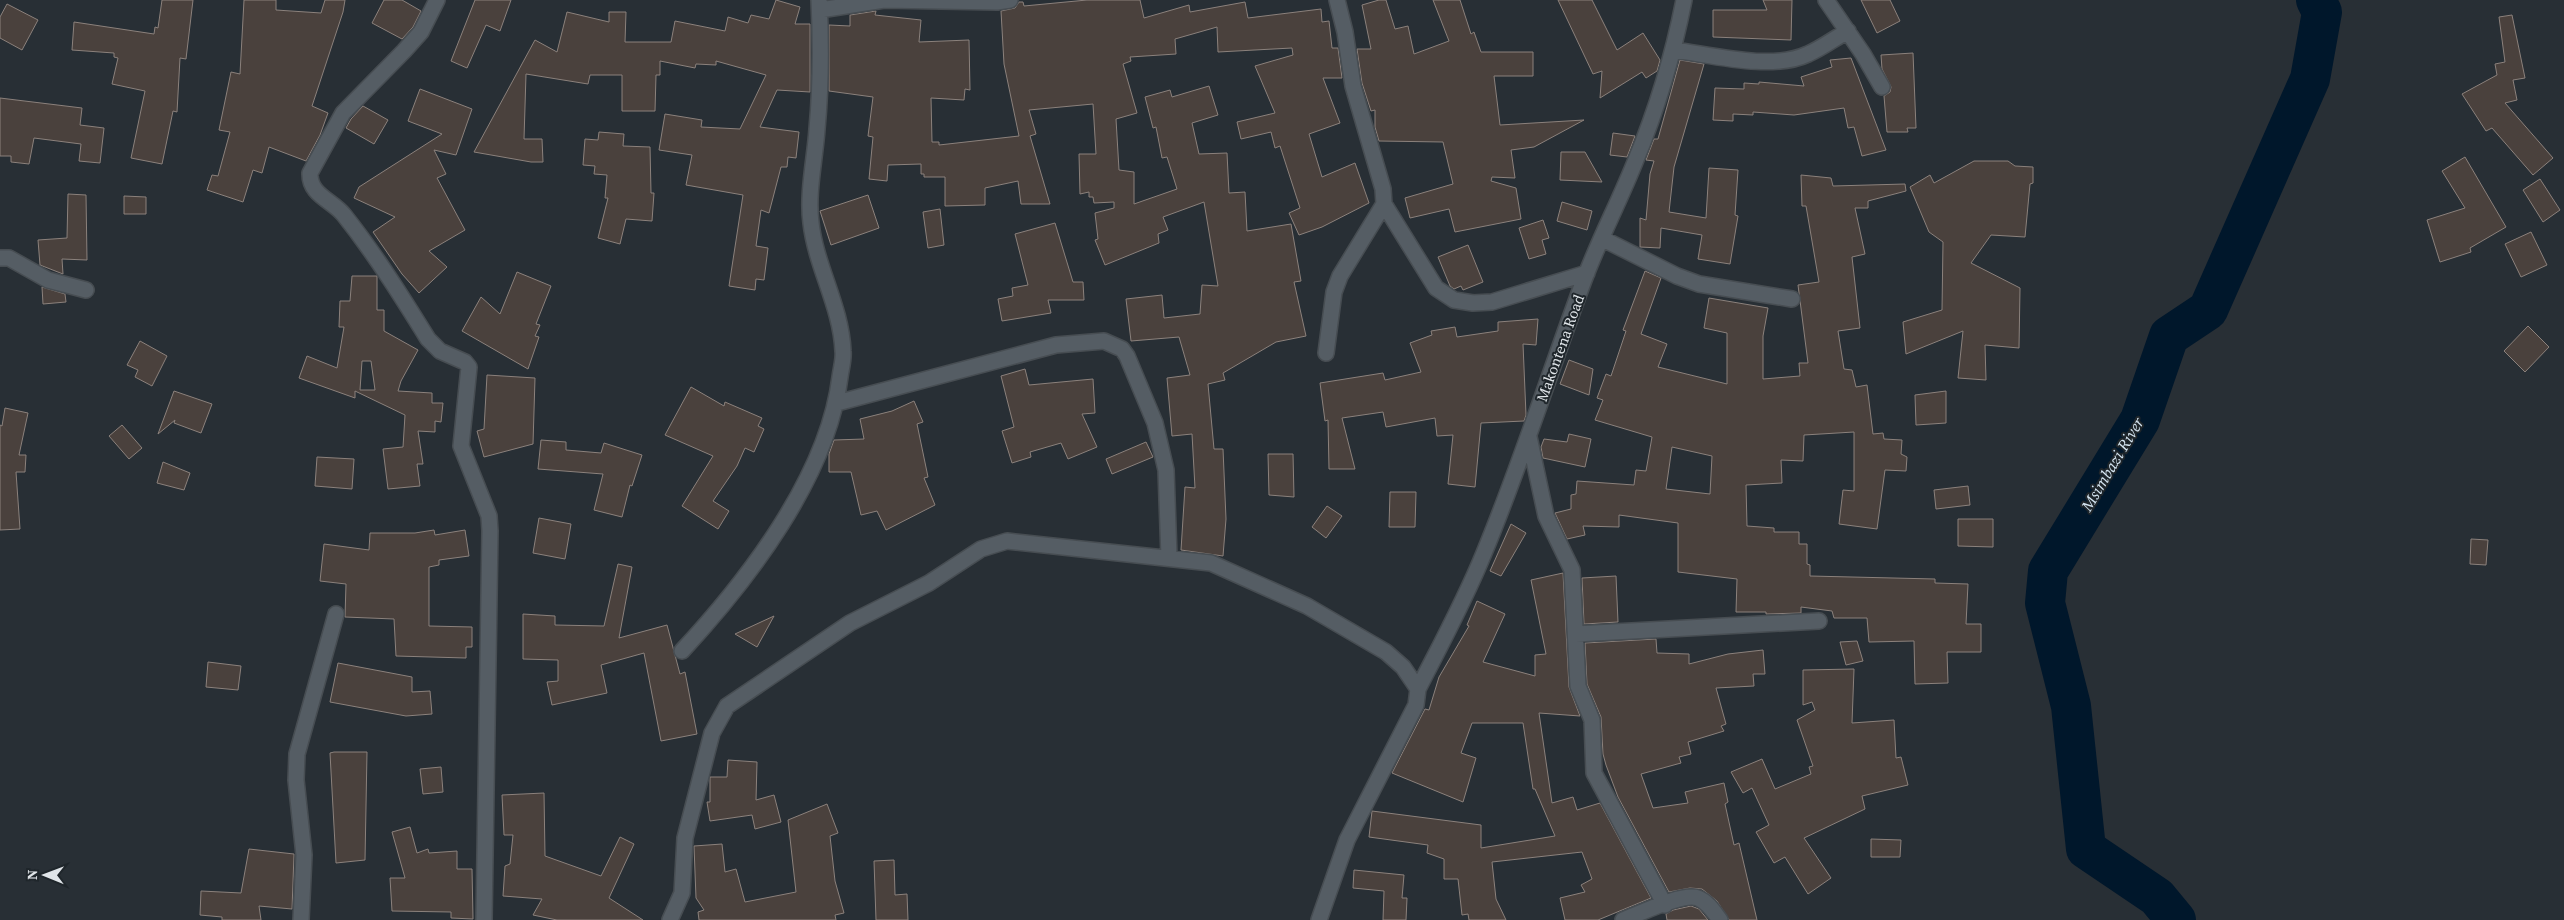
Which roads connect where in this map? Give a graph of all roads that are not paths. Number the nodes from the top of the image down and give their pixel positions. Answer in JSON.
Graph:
{"nodes":[{"id":1,"x":437,"y":0,"type":"edge"},
{"id":2,"x":1010,"y":0,"type":"edge"},
{"id":3,"x":1337,"y":0,"type":"edge"},
{"id":4,"x":1684,"y":0,"type":"edge"},
{"id":5,"x":1826,"y":0,"type":"edge"},
{"id":6,"x":820,"y":5,"type":"edge"},
{"id":7,"x":1848,"y":31,"type":"junction"},
{"id":8,"x":1674,"y":50,"type":"junction"},
{"id":9,"x":1882,"y":87,"type":"dead end"},
{"id":10,"x":1384,"y":204,"type":"junction"},
{"id":11,"x":1603,"y":238,"type":"junction"},
{"id":12,"x":0,"y":258,"type":"edge"},
{"id":13,"x":1587,"y":272,"type":"junction"},
{"id":14,"x":86,"y":290,"type":"dead end"},
{"id":15,"x":1792,"y":299,"type":"dead end"},
{"id":16,"x":1326,"y":353,"type":"dead end"},
{"id":17,"x":837,"y":403,"type":"junction"},
{"id":18,"x":1529,"y":436,"type":"junction"},
{"id":19,"x":1169,"y":557,"type":"junction"},
{"id":20,"x":336,"y":614,"type":"dead end"},
{"id":21,"x":1819,"y":621,"type":"dead end"},
{"id":22,"x":1576,"y":634,"type":"junction"},
{"id":23,"x":682,"y":651,"type":"dead end"},
{"id":24,"x":1418,"y":689,"type":"junction"},
{"id":25,"x":1665,"y":904,"type":"junction"},
{"id":26,"x":301,"y":920,"type":"edge"},
{"id":27,"x":484,"y":920,"type":"edge"},
{"id":28,"x":670,"y":920,"type":"edge"},
{"id":29,"x":1319,"y":920,"type":"edge"},
{"id":30,"x":1622,"y":920,"type":"edge"},
{"id":31,"x":1720,"y":920,"type":"edge"}],
"edges":[{"from":1,"to":27,"type":"street"},
{"from":2,"to":6,"type":"street"},
{"from":3,"to":10,"type":"street"},
{"from":4,"to":8,"type":"street","name":"Makontena Road"},
{"from":5,"to":7,"type":"street"},
{"from":6,"to":17,"type":"street"},
{"from":7,"to":8,"type":"street"},
{"from":7,"to":9,"type":"street"},
{"from":8,"to":11,"type":"street","name":"Makontena Road"},
{"from":10,"to":13,"type":"street"},
{"from":10,"to":16,"type":"street"},
{"from":11,"to":13,"type":"street","name":"Makontena Road"},
{"from":11,"to":15,"type":"street"},
{"from":12,"to":14,"type":"street"},
{"from":13,"to":18,"type":"street","name":"Makontena Road"},
{"from":17,"to":19,"type":"street"},
{"from":17,"to":23,"type":"street"},
{"from":18,"to":22,"type":"street"},
{"from":18,"to":24,"type":"street","name":"Makontena Road"},
{"from":19,"to":24,"type":"street"},
{"from":19,"to":28,"type":"street"},
{"from":20,"to":26,"type":"street"},
{"from":21,"to":22,"type":"street"},
{"from":22,"to":25,"type":"street"},
{"from":24,"to":29,"type":"street","name":"Makontena Road"},
{"from":25,"to":30,"type":"street"},
{"from":25,"to":31,"type":"street"}]}
